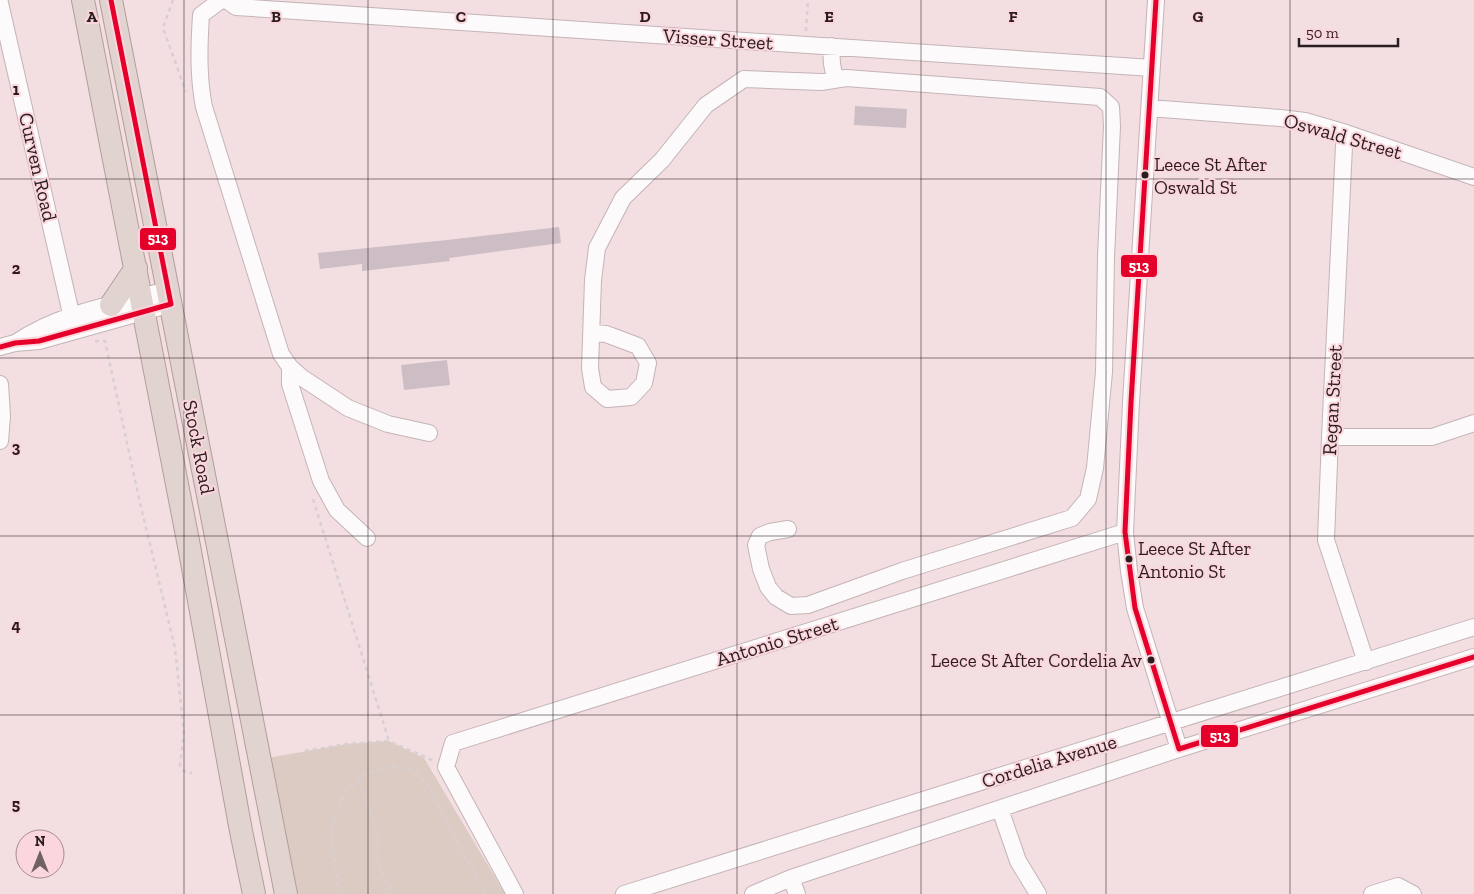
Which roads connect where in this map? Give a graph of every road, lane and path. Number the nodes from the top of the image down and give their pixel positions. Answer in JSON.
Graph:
{"nodes":[{"id":1,"x":83,"y":0,"type":"edge"},
{"id":2,"x":111,"y":0,"type":"edge"},
{"id":3,"x":221,"y":0,"type":"edge"},
{"id":4,"x":226,"y":0,"type":"edge"},
{"id":5,"x":808,"y":0,"type":"edge"},
{"id":6,"x":1156,"y":0,"type":"edge"},
{"id":7,"x":0,"y":3,"type":"edge"},
{"id":8,"x":806,"y":44,"type":"junction"},
{"id":9,"x":831,"y":46,"type":"junction"},
{"id":10,"x":1152,"y":68,"type":"junction"},
{"id":11,"x":835,"y":79,"type":"junction"},
{"id":12,"x":1149,"y":108,"type":"junction"},
{"id":13,"x":1346,"y":133,"type":"junction"},
{"id":14,"x":1474,"y":177,"type":"edge"},
{"id":15,"x":136,"y":268,"type":"junction"},
{"id":16,"x":169,"y":297,"type":"junction"},
{"id":17,"x":142,"y":304,"type":"junction"},
{"id":18,"x":111,"y":305,"type":"junction"},
{"id":19,"x":73,"y":323,"type":"junction"},
{"id":20,"x":593,"y":333,"type":"dead end"},
{"id":21,"x":8,"y":345,"type":"edge"},
{"id":22,"x":290,"y":367,"type":"junction"},
{"id":23,"x":0,"y":384,"type":"edge"},
{"id":24,"x":1474,"y":423,"type":"edge"},
{"id":25,"x":429,"y":433,"type":"dead end"},
{"id":26,"x":1330,"y":437,"type":"junction"},
{"id":27,"x":0,"y":441,"type":"edge"},
{"id":28,"x":788,"y":529,"type":"dead end"},
{"id":29,"x":1125,"y":532,"type":"junction"},
{"id":30,"x":368,"y":538,"type":"dead end"},
{"id":31,"x":1474,"y":627,"type":"edge"},
{"id":32,"x":1474,"y":657,"type":"edge"},
{"id":33,"x":1366,"y":662,"type":"junction"},
{"id":34,"x":1171,"y":722,"type":"junction"},
{"id":35,"x":1179,"y":749,"type":"junction"},
{"id":36,"x":305,"y":751,"type":"dead end"},
{"id":37,"x":446,"y":767,"type":"junction"},
{"id":38,"x":192,"y":773,"type":"dead end"},
{"id":39,"x":359,"y":780,"type":"junction"},
{"id":40,"x":1000,"y":809,"type":"junction"},
{"id":41,"x":791,"y":878,"type":"junction"},
{"id":42,"x":254,"y":894,"type":"edge"},
{"id":43,"x":286,"y":894,"type":"edge"},
{"id":44,"x":339,"y":894,"type":"edge"},
{"id":45,"x":391,"y":894,"type":"edge"},
{"id":46,"x":485,"y":894,"type":"edge"},
{"id":47,"x":516,"y":894,"type":"edge"},
{"id":48,"x":624,"y":894,"type":"edge"},
{"id":49,"x":753,"y":894,"type":"edge"},
{"id":50,"x":797,"y":894,"type":"edge"},
{"id":51,"x":1038,"y":894,"type":"edge"},
{"id":52,"x":1372,"y":894,"type":"edge"},
{"id":53,"x":1413,"y":894,"type":"edge"}],
"edges":[{"from":1,"to":15,"type":"highway","name":"Stock Road"},
{"from":2,"to":16,"type":"highway","name":"Stock Road"},
{"from":3,"to":22,"type":"street"},
{"from":4,"to":8,"type":"street","name":"Visser Street"},
{"from":5,"to":8,"type":"path"},
{"from":6,"to":10,"type":"street"},
{"from":7,"to":19,"type":"street","name":"Curven Road"},
{"from":8,"to":9,"type":"street","name":"Visser Street"},
{"from":9,"to":10,"type":"street","name":"Visser Street"},
{"from":9,"to":11,"type":"street"},
{"from":10,"to":12,"type":"street"},
{"from":11,"to":20,"type":"street"},
{"from":11,"to":28,"type":"street"},
{"from":12,"to":13,"type":"street","name":"Oswald Street"},
{"from":12,"to":29,"type":"street"},
{"from":13,"to":14,"type":"street","name":"Oswald Street"},
{"from":13,"to":26,"type":"street","name":"Regan Street"},
{"from":15,"to":17,"type":"highway","name":"Stock Road"},
{"from":15,"to":18,"type":"highway"},
{"from":16,"to":17,"type":"street"},
{"from":16,"to":43,"type":"highway","name":"Stock Road"},
{"from":17,"to":18,"type":"street"},
{"from":17,"to":19,"type":"street"},
{"from":17,"to":42,"type":"highway","name":"Stock Road"},
{"from":18,"to":19,"type":"street"},
{"from":19,"to":21,"type":"street"},
{"from":19,"to":38,"type":"path"},
{"from":22,"to":25,"type":"street"},
{"from":22,"to":30,"type":"street"},
{"from":23,"to":27,"type":"street"},
{"from":24,"to":26,"type":"street"},
{"from":26,"to":33,"type":"street","name":"Regan Street"},
{"from":29,"to":34,"type":"street"},
{"from":29,"to":37,"type":"street","name":"Antonio Street"},
{"from":31,"to":33,"type":"street","name":"Cordelia Avenue"},
{"from":32,"to":35,"type":"street","name":"Cordelia Avenue"},
{"from":33,"to":34,"type":"street","name":"Cordelia Avenue"},
{"from":34,"to":35,"type":"street"},
{"from":34,"to":48,"type":"street","name":"Cordelia Avenue"},
{"from":35,"to":40,"type":"street","name":"Cordelia Avenue"},
{"from":36,"to":37,"type":"path"},
{"from":37,"to":47,"type":"street"},
{"from":39,"to":44,"type":"path"},
{"from":39,"to":45,"type":"path"},
{"from":39,"to":46,"type":"path"},
{"from":40,"to":41,"type":"street","name":"Cordelia Avenue"},
{"from":40,"to":51,"type":"street"},
{"from":41,"to":49,"type":"street","name":"Cordelia Avenue"},
{"from":41,"to":50,"type":"street"},
{"from":52,"to":53,"type":"street"}]}
